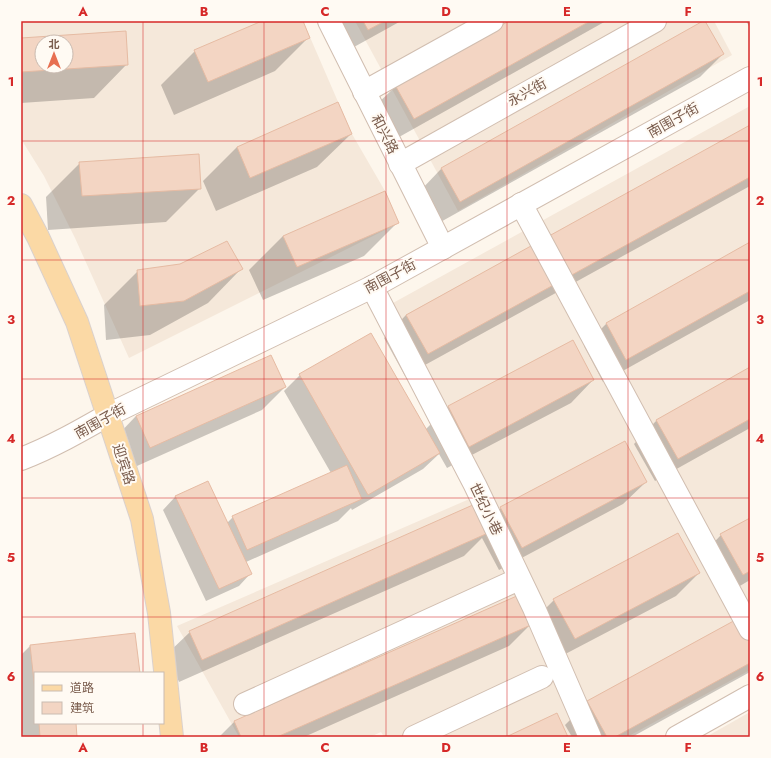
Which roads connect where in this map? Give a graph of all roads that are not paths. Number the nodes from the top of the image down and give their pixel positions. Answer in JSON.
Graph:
{"nodes":[{"id":1,"x":329,"y":21,"type":"edge"},
{"id":2,"x":492,"y":21,"type":"edge"},
{"id":3,"x":654,"y":21,"type":"edge"},
{"id":4,"x":750,"y":78,"type":"edge"},
{"id":5,"x":364,"y":92,"type":"junction"},
{"id":6,"x":400,"y":164,"type":"junction"},
{"id":7,"x":521,"y":204,"type":"junction"},
{"id":8,"x":21,"y":205,"type":"edge"},
{"id":9,"x":442,"y":248,"type":"junction"},
{"id":10,"x":372,"y":287,"type":"junction"},
{"id":11,"x":108,"y":415,"type":"junction"},
{"id":12,"x":21,"y":459,"type":"edge"},
{"id":13,"x":520,"y":579,"type":"junction"},
{"id":14,"x":750,"y":629,"type":"edge"},
{"id":15,"x":542,"y":677,"type":"dead end"},
{"id":16,"x":750,"y":696,"type":"edge"},
{"id":17,"x":244,"y":704,"type":"dead end"},
{"id":18,"x":172,"y":737,"type":"edge"},
{"id":19,"x":414,"y":737,"type":"edge"},
{"id":20,"x":590,"y":737,"type":"edge"},
{"id":21,"x":677,"y":737,"type":"edge"}],
"edges":[{"from":1,"to":5,"type":"street","name":"和兴路"},
{"from":2,"to":5,"type":"street"},
{"from":3,"to":6,"type":"street","name":"永兴街"},
{"from":4,"to":7,"type":"street","name":"南围子街"},
{"from":5,"to":6,"type":"street","name":"和兴路"},
{"from":6,"to":9,"type":"street","name":"和兴路"},
{"from":7,"to":9,"type":"street","name":"南围子街"},
{"from":7,"to":14,"type":"street"},
{"from":8,"to":11,"type":"main road","name":"迎宾路"},
{"from":9,"to":10,"type":"street","name":"南围子街"},
{"from":10,"to":11,"type":"street","name":"南围子街"},
{"from":10,"to":13,"type":"street","name":"世纪小巷"},
{"from":11,"to":12,"type":"street","name":"南围子街"},
{"from":11,"to":18,"type":"main road","name":"迎宾路"},
{"from":13,"to":17,"type":"street"},
{"from":13,"to":20,"type":"street","name":"世纪小巷"},
{"from":15,"to":19,"type":"street"},
{"from":16,"to":21,"type":"street"}]}
